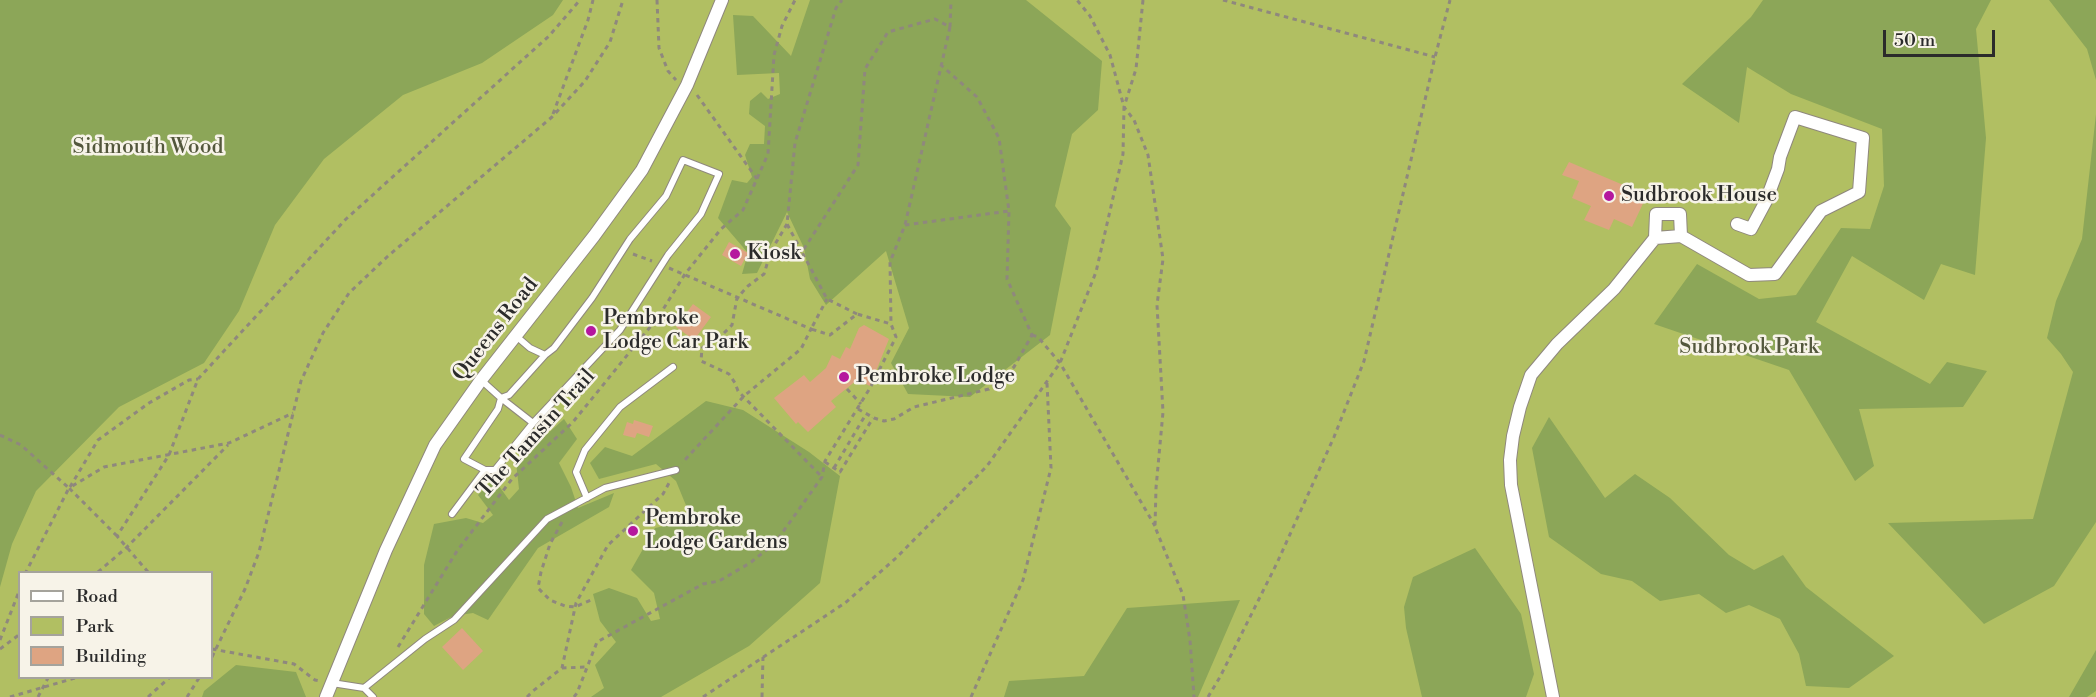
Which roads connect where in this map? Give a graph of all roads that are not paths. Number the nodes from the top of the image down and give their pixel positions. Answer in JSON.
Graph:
{"nodes":[{"id":1,"x":722,"y":0,"type":"edge"},
{"id":2,"x":1737,"y":224,"type":"dead end"},
{"id":3,"x":1681,"y":236,"type":"junction"},
{"id":4,"x":1655,"y":238,"type":"junction"},
{"id":5,"x":516,"y":335,"type":"junction"},
{"id":6,"x":545,"y":355,"type":"junction"},
{"id":7,"x":673,"y":367,"type":"dead end"},
{"id":8,"x":481,"y":380,"type":"junction"},
{"id":9,"x":501,"y":398,"type":"junction"},
{"id":10,"x":533,"y":423,"type":"junction"},
{"id":11,"x":485,"y":470,"type":"junction"},
{"id":12,"x":676,"y":470,"type":"road end"},
{"id":13,"x":587,"y":498,"type":"junction"},
{"id":14,"x":452,"y":514,"type":"dead end"},
{"id":15,"x":332,"y":683,"type":"junction"},
{"id":16,"x":364,"y":688,"type":"junction"},
{"id":17,"x":326,"y":697,"type":"edge"},
{"id":18,"x":373,"y":697,"type":"edge"},
{"id":19,"x":1553,"y":697,"type":"edge"}],
"edges":[{"from":1,"to":5,"type":"street","name":"Queens Road"},
{"from":2,"to":3,"type":"street"},
{"from":3,"to":4,"type":"street"},
{"from":3,"to":4,"type":"street"},
{"from":4,"to":19,"type":"street"},
{"from":5,"to":6,"type":"lane"},
{"from":5,"to":8,"type":"street","name":"Queens Road"},
{"from":6,"to":9,"type":"lane"},
{"from":6,"to":10,"type":"lane"},
{"from":7,"to":13,"type":"lane"},
{"from":8,"to":9,"type":"lane"},
{"from":8,"to":15,"type":"street","name":"Queens Road"},
{"from":9,"to":10,"type":"lane"},
{"from":9,"to":11,"type":"lane"},
{"from":10,"to":11,"type":"lane"},
{"from":11,"to":14,"type":"lane"},
{"from":12,"to":13,"type":"lane"},
{"from":13,"to":16,"type":"lane"},
{"from":15,"to":16,"type":"lane"},
{"from":15,"to":17,"type":"street","name":"Queens Road"},
{"from":16,"to":18,"type":"lane"}]}
